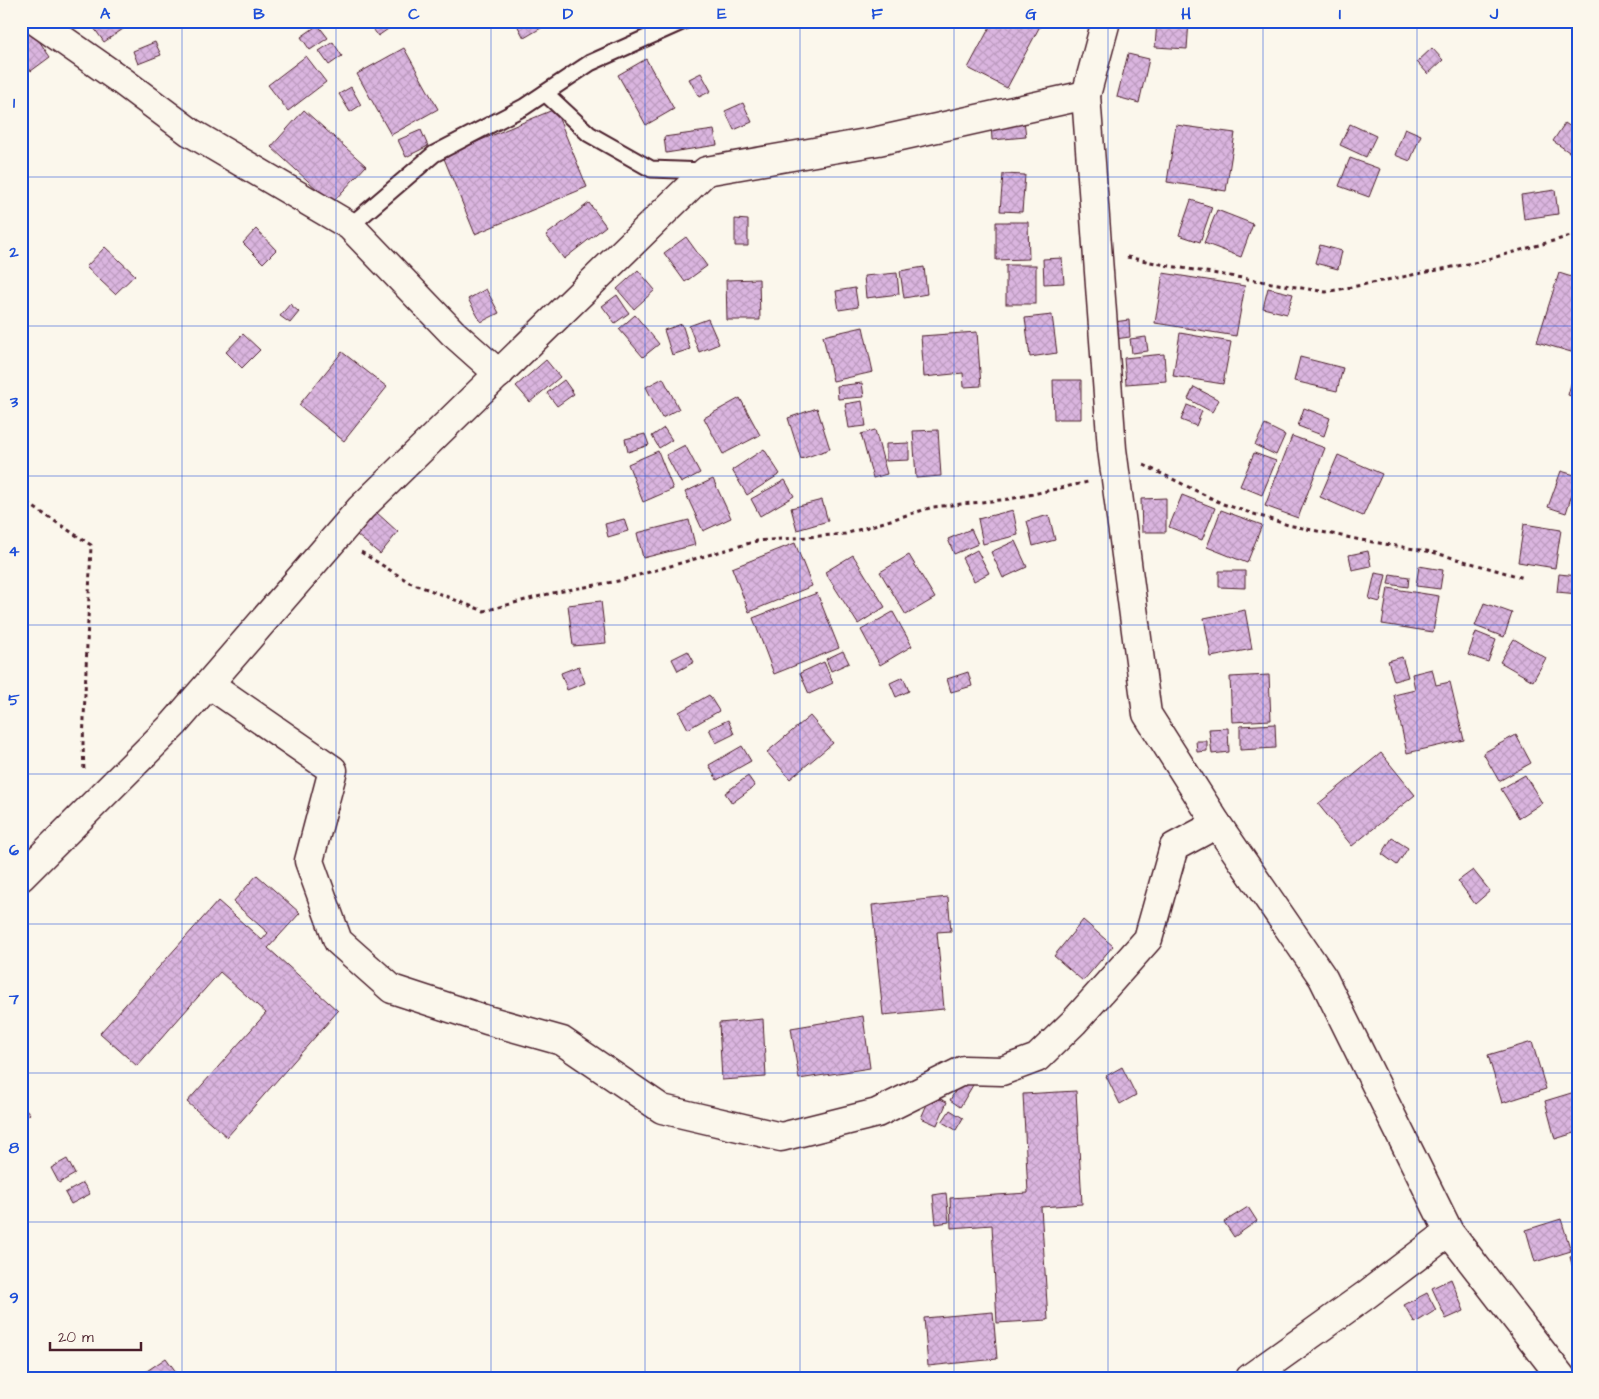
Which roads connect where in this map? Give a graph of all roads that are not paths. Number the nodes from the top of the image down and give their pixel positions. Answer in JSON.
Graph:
{"nodes":[{"id":1,"x":36,"y":21,"type":"edge"},
{"id":2,"x":684,"y":21,"type":"edge"},
{"id":3,"x":1102,"y":23,"type":"edge"},
{"id":4,"x":545,"y":93,"type":"junction"},
{"id":5,"x":1086,"y":95,"type":"junction"},
{"id":6,"x":706,"y":171,"type":"junction"},
{"id":7,"x":350,"y":226,"type":"junction"},
{"id":8,"x":499,"y":374,"type":"junction"},
{"id":9,"x":209,"y":684,"type":"junction"},
{"id":10,"x":1217,"y":824,"type":"junction"},
{"id":11,"x":21,"y":876,"type":"edge"},
{"id":12,"x":1449,"y":1232,"type":"junction"},
{"id":13,"x":1250,"y":1378,"type":"edge"},
{"id":14,"x":1562,"y":1378,"type":"edge"}],
"edges":[{"from":1,"to":7,"type":"street"},
{"from":2,"to":4,"type":"lane"},
{"from":3,"to":5,"type":"street"},
{"from":4,"to":6,"type":"lane"},
{"from":4,"to":7,"type":"lane"},
{"from":5,"to":6,"type":"street"},
{"from":5,"to":10,"type":"street"},
{"from":6,"to":8,"type":"street"},
{"from":7,"to":8,"type":"street"},
{"from":8,"to":9,"type":"street"},
{"from":9,"to":10,"type":"street"},
{"from":9,"to":11,"type":"street"},
{"from":10,"to":12,"type":"street"},
{"from":12,"to":13,"type":"street"},
{"from":12,"to":14,"type":"street"}]}
